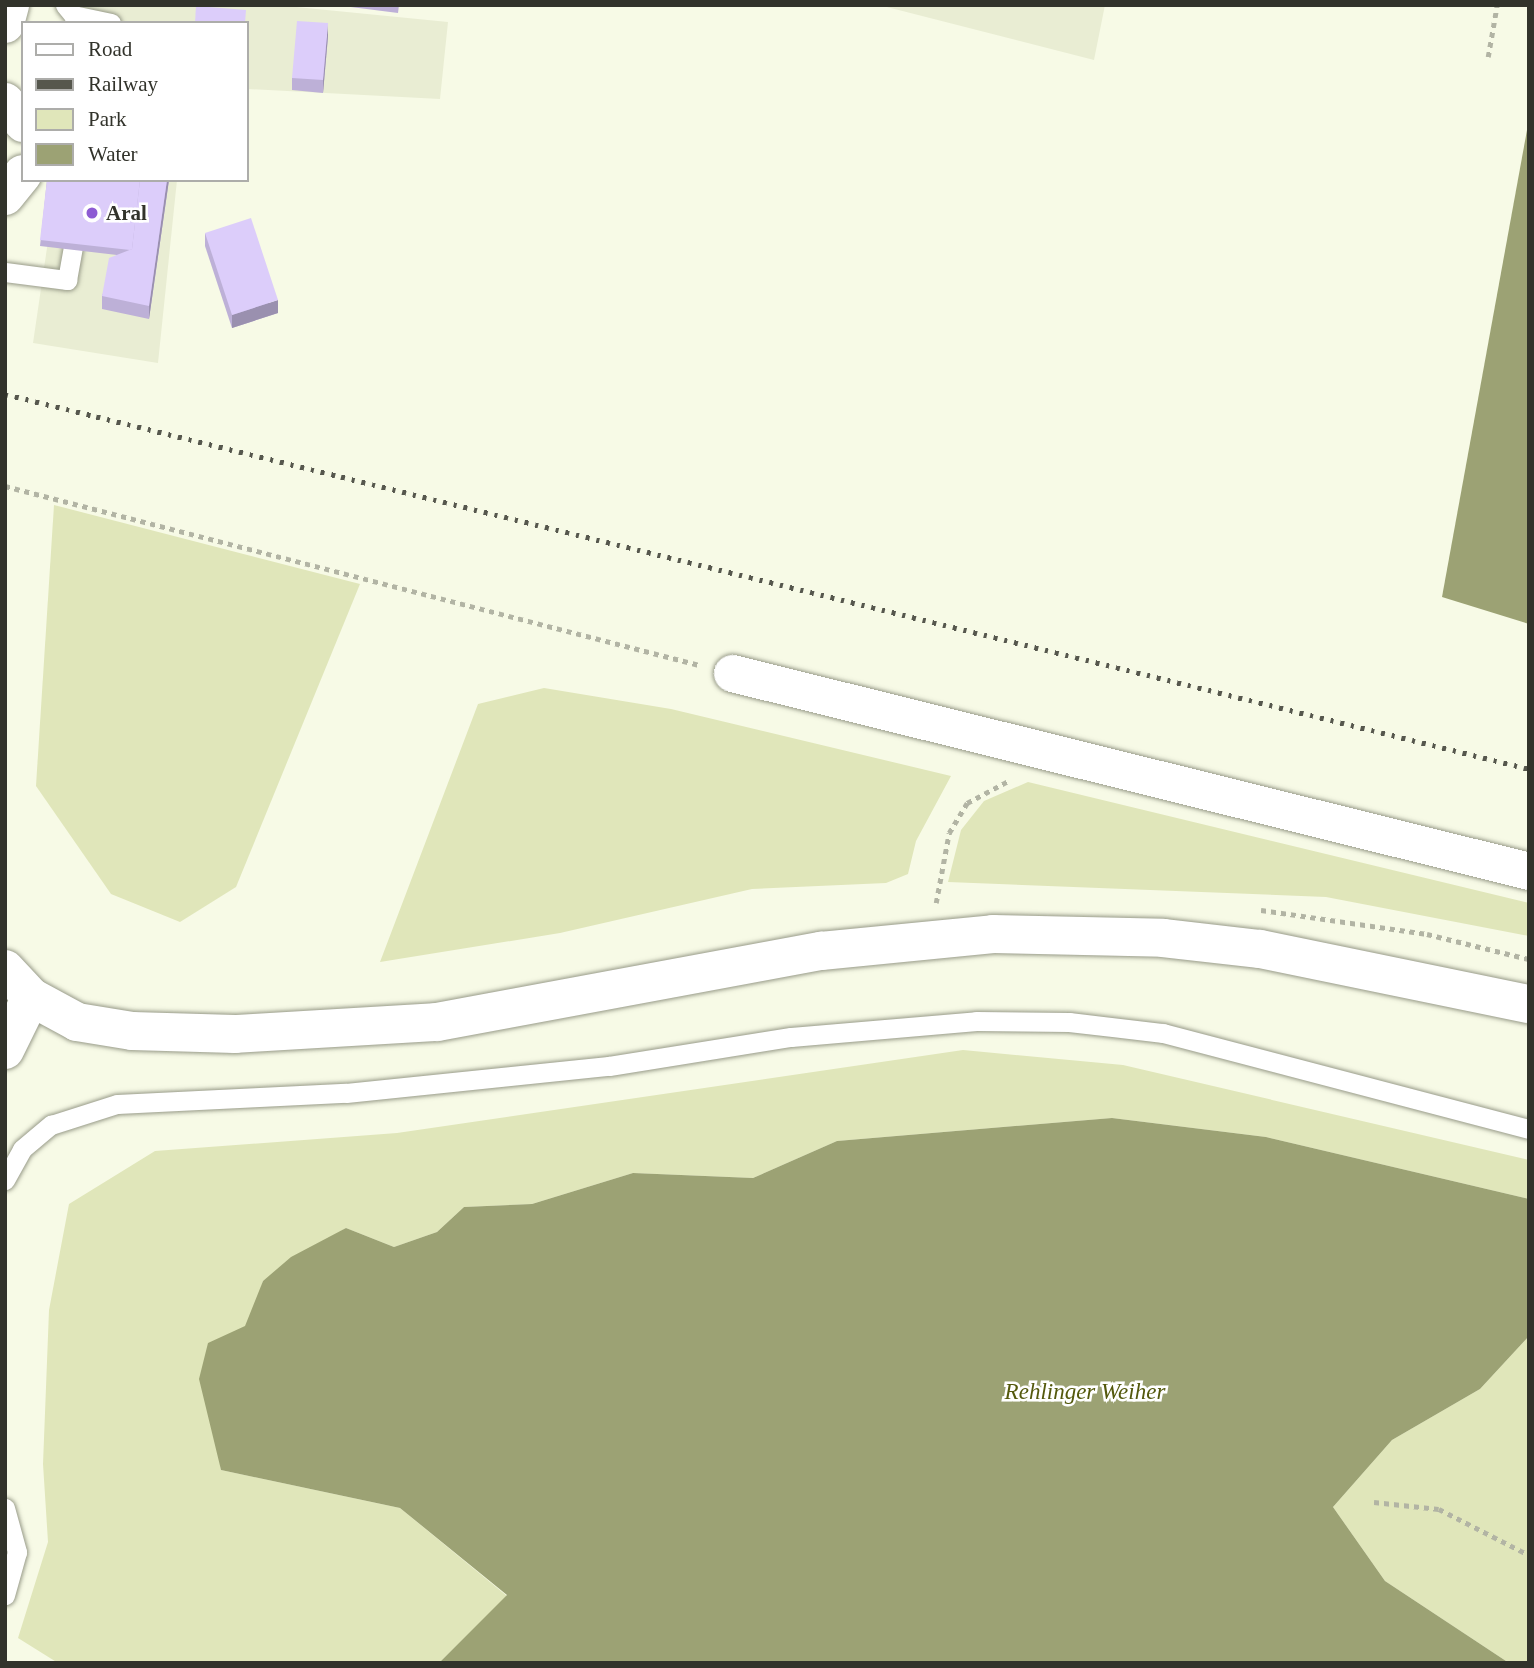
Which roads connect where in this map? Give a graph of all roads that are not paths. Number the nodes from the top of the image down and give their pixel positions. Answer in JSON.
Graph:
{"nodes":[{"id":1,"x":9,"y":5,"type":"edge"},
{"id":2,"x":65,"y":5,"type":"edge"},
{"id":3,"x":102,"y":21,"type":"edge"},
{"id":4,"x":5,"y":24,"type":"edge"},
{"id":5,"x":5,"y":102,"type":"edge"},
{"id":6,"x":21,"y":120,"type":"edge"},
{"id":7,"x":21,"y":176,"type":"edge"},
{"id":8,"x":85,"y":182,"type":"edge"},
{"id":9,"x":5,"y":196,"type":"edge"},
{"id":10,"x":5,"y":272,"type":"edge"},
{"id":11,"x":732,"y":673,"type":"road end"},
{"id":12,"x":1529,"y":871,"type":"edge"},
{"id":13,"x":18,"y":983,"type":"edge"},
{"id":14,"x":1529,"y":1004,"type":"edge"},
{"id":15,"x":5,"y":1050,"type":"edge"},
{"id":16,"x":1529,"y":1129,"type":"edge"},
{"id":17,"x":5,"y":1180,"type":"edge"},
{"id":18,"x":5,"y":1508,"type":"edge"},
{"id":19,"x":5,"y":1595,"type":"edge"}],
"edges":[{"from":1,"to":4,"type":"main road"},
{"from":2,"to":3,"type":"lane"},
{"from":5,"to":6,"type":"main road"},
{"from":7,"to":9,"type":"main road"},
{"from":8,"to":10,"type":"lane"},
{"from":11,"to":12,"type":"street"},
{"from":13,"to":14,"type":"main road"},
{"from":13,"to":15,"type":"main road"},
{"from":16,"to":17,"type":"lane"},
{"from":18,"to":19,"type":"lane"}]}
